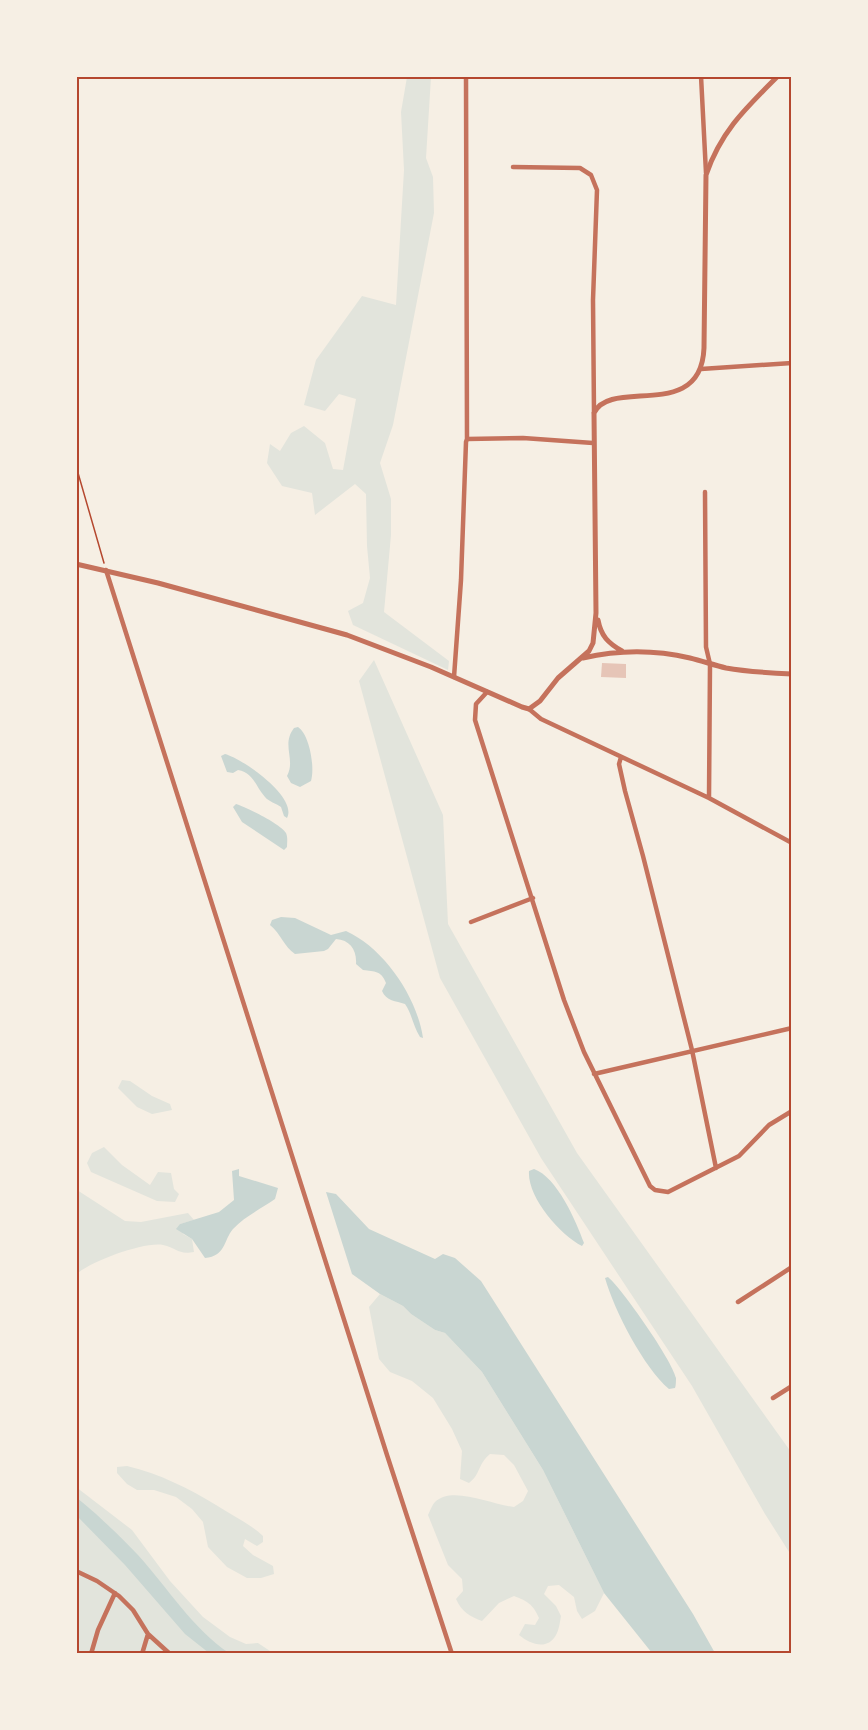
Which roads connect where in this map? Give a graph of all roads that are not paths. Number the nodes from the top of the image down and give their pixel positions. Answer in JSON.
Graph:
{"nodes":[{"id":1,"x":466,"y":76,"type":"edge"},
{"id":2,"x":701,"y":76,"type":"edge"},
{"id":3,"x":778,"y":76,"type":"edge"},
{"id":4,"x":513,"y":167,"type":"dead end"},
{"id":5,"x":706,"y":178,"type":"junction"},
{"id":6,"x":792,"y":363,"type":"edge"},
{"id":7,"x":701,"y":369,"type":"junction"},
{"id":8,"x":594,"y":412,"type":"junction"},
{"id":9,"x":467,"y":439,"type":"junction"},
{"id":10,"x":593,"y":443,"type":"junction"},
{"id":11,"x":705,"y":492,"type":"dead end"},
{"id":12,"x":76,"y":564,"type":"edge"},
{"id":13,"x":106,"y":570,"type":"junction"},
{"id":14,"x":596,"y":613,"type":"junction"},
{"id":15,"x":623,"y":652,"type":"junction"},
{"id":16,"x":583,"y":658,"type":"junction"},
{"id":17,"x":710,"y":664,"type":"junction"},
{"id":18,"x":792,"y":674,"type":"edge"},
{"id":19,"x":454,"y":677,"type":"junction"},
{"id":20,"x":487,"y":692,"type":"junction"},
{"id":21,"x":529,"y":709,"type":"junction"},
{"id":22,"x":621,"y":757,"type":"junction"},
{"id":23,"x":709,"y":798,"type":"junction"},
{"id":24,"x":792,"y":843,"type":"edge"},
{"id":25,"x":533,"y":898,"type":"junction"},
{"id":26,"x":471,"y":922,"type":"dead end"},
{"id":27,"x":792,"y":1028,"type":"edge"},
{"id":28,"x":692,"y":1050,"type":"junction"},
{"id":29,"x":594,"y":1074,"type":"junction"},
{"id":30,"x":792,"y":1111,"type":"edge"},
{"id":31,"x":716,"y":1168,"type":"junction"},
{"id":32,"x":792,"y":1267,"type":"edge"},
{"id":33,"x":738,"y":1302,"type":"dead end"},
{"id":34,"x":792,"y":1386,"type":"edge"},
{"id":35,"x":772,"y":1398,"type":"dead end"},
{"id":36,"x":76,"y":1571,"type":"edge"},
{"id":37,"x":115,"y":1593,"type":"junction"},
{"id":38,"x":148,"y":1634,"type":"junction"},
{"id":39,"x":91,"y":1653,"type":"edge"},
{"id":40,"x":142,"y":1653,"type":"edge"},
{"id":41,"x":170,"y":1653,"type":"edge"},
{"id":42,"x":452,"y":1653,"type":"edge"}],
"edges":[{"from":1,"to":9,"type":"street"},
{"from":2,"to":5,"type":"street"},
{"from":3,"to":5,"type":"street"},
{"from":4,"to":8,"type":"street"},
{"from":5,"to":7,"type":"street"},
{"from":6,"to":7,"type":"street"},
{"from":7,"to":8,"type":"street"},
{"from":8,"to":10,"type":"street"},
{"from":9,"to":10,"type":"street"},
{"from":9,"to":19,"type":"street"},
{"from":10,"to":14,"type":"street"},
{"from":11,"to":17,"type":"street"},
{"from":12,"to":13,"type":"street"},
{"from":13,"to":19,"type":"street"},
{"from":13,"to":42,"type":"street"},
{"from":14,"to":15,"type":"street"},
{"from":14,"to":16,"type":"street"},
{"from":15,"to":16,"type":"street"},
{"from":15,"to":17,"type":"street"},
{"from":16,"to":21,"type":"street"},
{"from":17,"to":18,"type":"street"},
{"from":17,"to":23,"type":"street"},
{"from":19,"to":20,"type":"street"},
{"from":20,"to":21,"type":"street"},
{"from":20,"to":25,"type":"street"},
{"from":21,"to":22,"type":"street"},
{"from":22,"to":23,"type":"street"},
{"from":22,"to":28,"type":"street"},
{"from":23,"to":24,"type":"street"},
{"from":25,"to":26,"type":"street"},
{"from":25,"to":29,"type":"street"},
{"from":27,"to":28,"type":"street"},
{"from":28,"to":29,"type":"street"},
{"from":28,"to":31,"type":"street"},
{"from":29,"to":31,"type":"street"},
{"from":30,"to":31,"type":"street"},
{"from":32,"to":33,"type":"street"},
{"from":34,"to":35,"type":"street"},
{"from":36,"to":37,"type":"street"},
{"from":37,"to":38,"type":"street"},
{"from":37,"to":39,"type":"street"},
{"from":38,"to":40,"type":"street"},
{"from":38,"to":41,"type":"street"}]}
